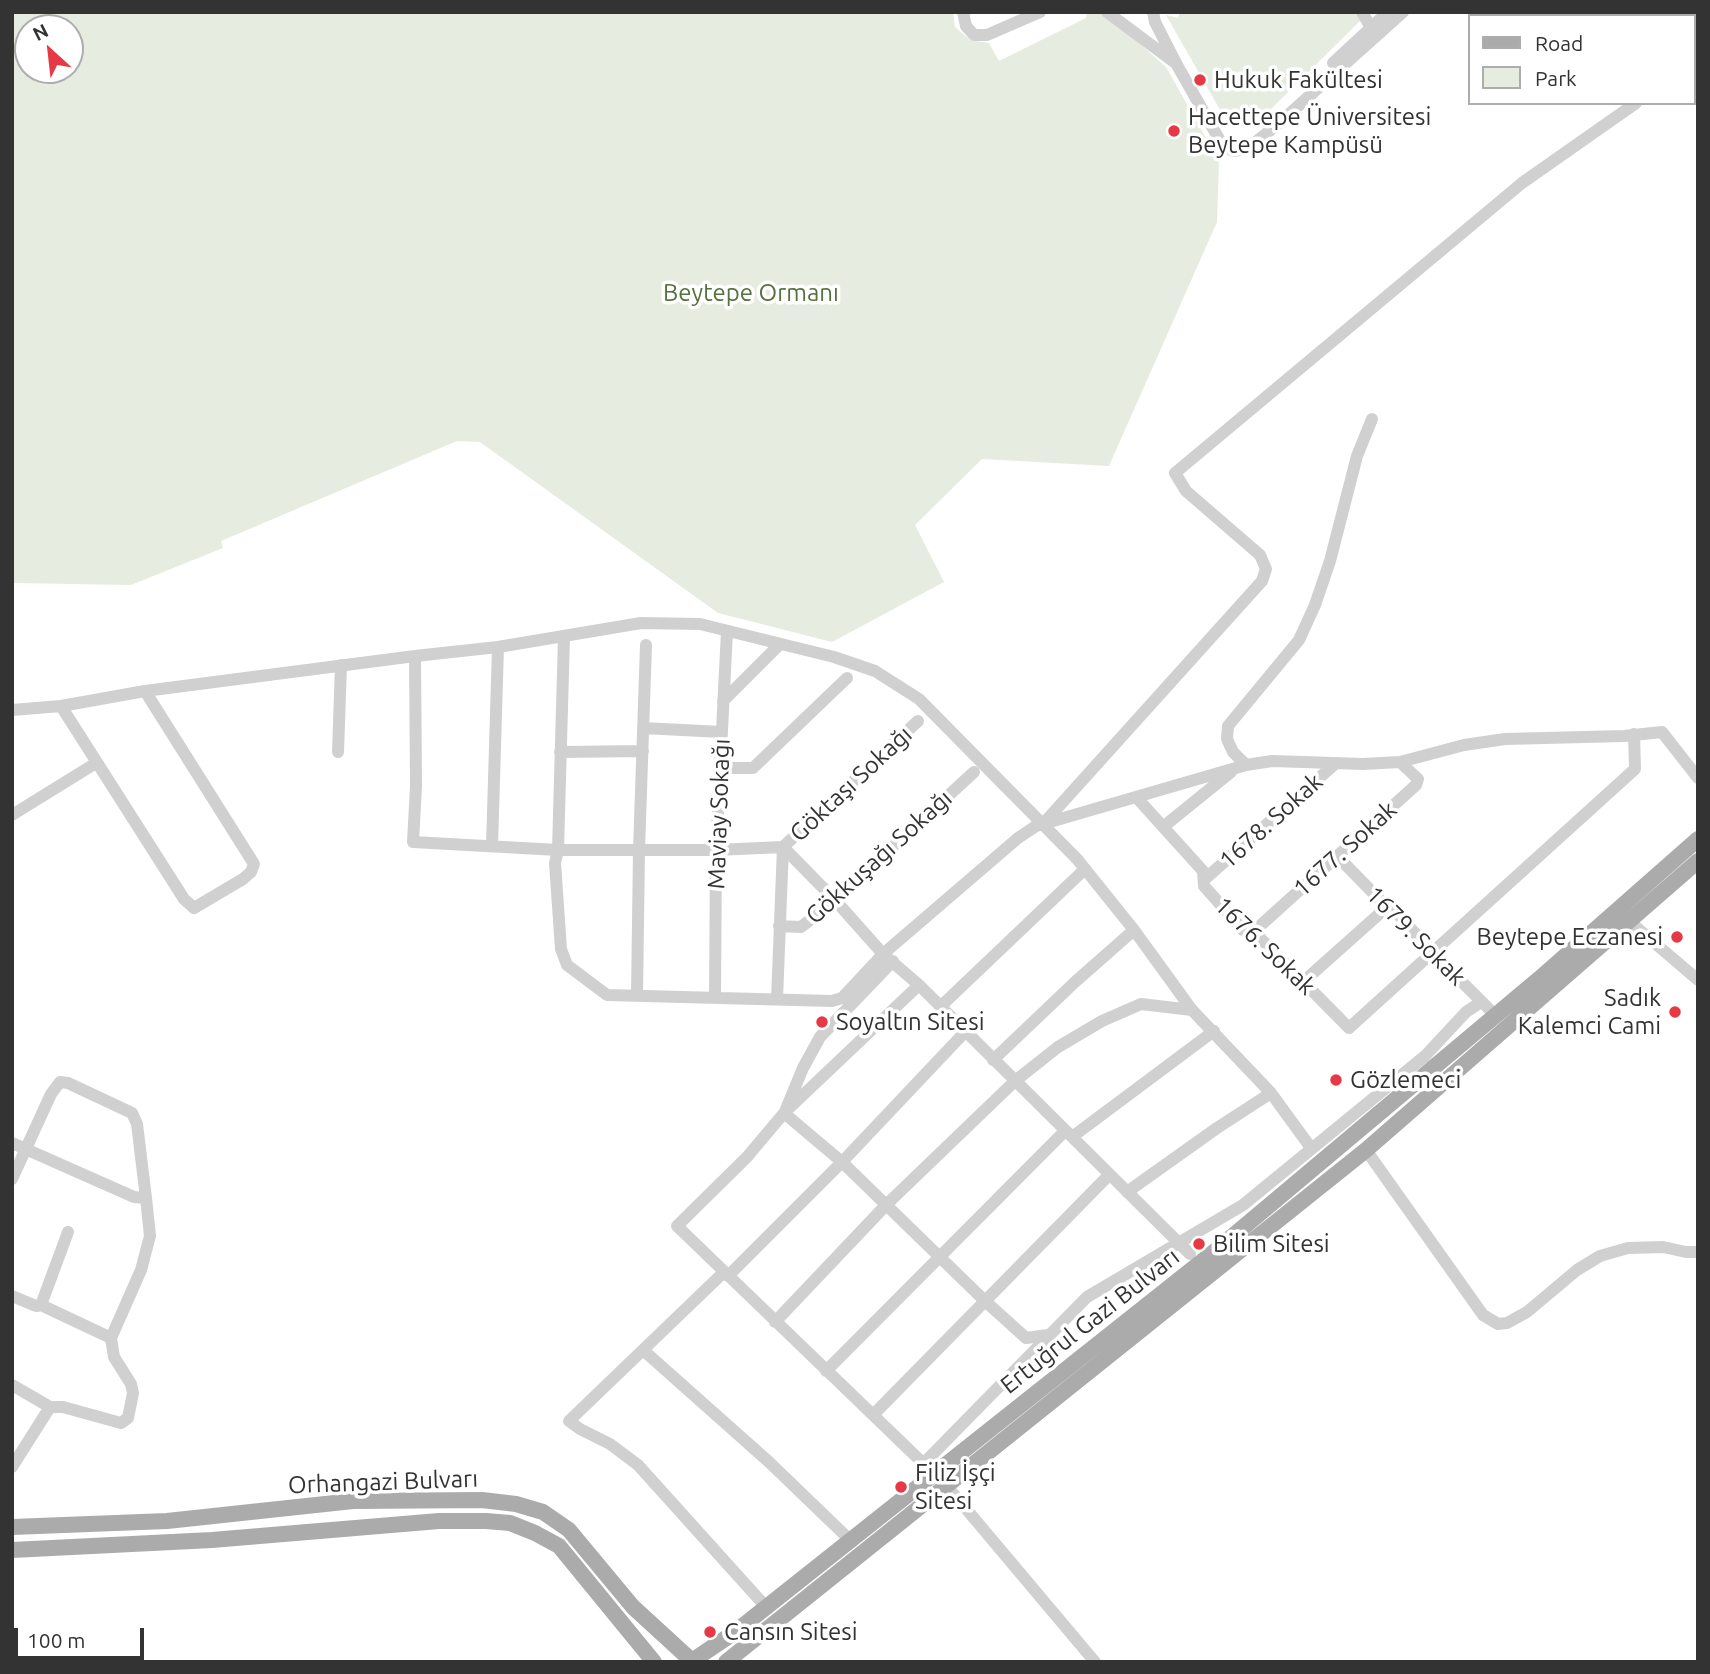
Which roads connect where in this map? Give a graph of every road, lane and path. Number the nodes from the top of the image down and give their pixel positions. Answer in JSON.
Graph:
{"nodes":[{"id":1,"x":963,"y":12,"type":"edge"},
{"id":2,"x":1040,"y":12,"type":"edge"},
{"id":3,"x":1107,"y":12,"type":"edge"},
{"id":4,"x":1362,"y":12,"type":"edge"},
{"id":5,"x":1388,"y":12,"type":"edge"},
{"id":6,"x":1403,"y":12,"type":"edge"},
{"id":7,"x":1151,"y":15,"type":"edge"},
{"id":8,"x":1370,"y":26,"type":"junction"},
{"id":9,"x":1177,"y":65,"type":"junction"},
{"id":10,"x":1633,"y":105,"type":"edge"},
{"id":11,"x":1277,"y":125,"type":"junction"},
{"id":12,"x":1372,"y":419,"type":"dead end"},
{"id":13,"x":727,"y":631,"type":"junction"},
{"id":14,"x":564,"y":637,"type":"junction"},
{"id":15,"x":780,"y":644,"type":"junction"},
{"id":16,"x":646,"y":645,"type":"dead end"},
{"id":17,"x":498,"y":648,"type":"junction"},
{"id":18,"x":415,"y":656,"type":"junction"},
{"id":19,"x":341,"y":666,"type":"junction"},
{"id":20,"x":848,"y":678,"type":"dead end"},
{"id":21,"x":145,"y":691,"type":"junction"},
{"id":22,"x":723,"y":701,"type":"junction"},
{"id":23,"x":61,"y":706,"type":"junction"},
{"id":24,"x":12,"y":710,"type":"edge"},
{"id":25,"x":918,"y":721,"type":"dead end"},
{"id":26,"x":643,"y":729,"type":"junction"},
{"id":27,"x":722,"y":732,"type":"junction"},
{"id":28,"x":1634,"y":734,"type":"junction"},
{"id":29,"x":338,"y":751,"type":"dead end"},
{"id":30,"x":643,"y":751,"type":"junction"},
{"id":31,"x":559,"y":752,"type":"junction"},
{"id":32,"x":1400,"y":762,"type":"junction"},
{"id":33,"x":96,"y":763,"type":"junction"},
{"id":34,"x":1336,"y":763,"type":"junction"},
{"id":35,"x":1242,"y":766,"type":"junction"},
{"id":36,"x":720,"y":768,"type":"junction"},
{"id":37,"x":974,"y":772,"type":"dead end"},
{"id":38,"x":1698,"y":778,"type":"edge"},
{"id":39,"x":1137,"y":798,"type":"junction"},
{"id":40,"x":12,"y":815,"type":"edge"},
{"id":41,"x":1043,"y":824,"type":"junction"},
{"id":42,"x":1163,"y":827,"type":"junction"},
{"id":43,"x":1698,"y":839,"type":"edge"},
{"id":44,"x":492,"y":846,"type":"junction"},
{"id":45,"x":783,"y":847,"type":"junction"},
{"id":46,"x":558,"y":850,"type":"junction"},
{"id":47,"x":639,"y":850,"type":"junction"},
{"id":48,"x":716,"y":850,"type":"junction"},
{"id":49,"x":1338,"y":857,"type":"junction"},
{"id":50,"x":1698,"y":861,"type":"edge"},
{"id":51,"x":1085,"y":869,"type":"junction"},
{"id":52,"x":1205,"y":879,"type":"junction"},
{"id":53,"x":835,"y":900,"type":"junction"},
{"id":54,"x":1387,"y":907,"type":"junction"},
{"id":55,"x":1629,"y":921,"type":"junction"},
{"id":56,"x":779,"y":926,"type":"junction"},
{"id":57,"x":1134,"y":930,"type":"junction"},
{"id":58,"x":1251,"y":934,"type":"junction"},
{"id":59,"x":1432,"y":952,"type":"junction"},
{"id":60,"x":888,"y":958,"type":"junction"},
{"id":61,"x":1698,"y":980,"type":"edge"},
{"id":62,"x":1303,"y":982,"type":"junction"},
{"id":63,"x":919,"y":985,"type":"junction"},
{"id":64,"x":637,"y":995,"type":"junction"},
{"id":65,"x":715,"y":998,"type":"junction"},
{"id":66,"x":777,"y":999,"type":"junction"},
{"id":67,"x":1481,"y":1002,"type":"junction"},
{"id":68,"x":940,"y":1007,"type":"junction"},
{"id":69,"x":1192,"y":1010,"type":"junction"},
{"id":70,"x":1495,"y":1016,"type":"junction"},
{"id":71,"x":1214,"y":1031,"type":"junction"},
{"id":72,"x":965,"y":1032,"type":"junction"},
{"id":73,"x":993,"y":1060,"type":"junction"},
{"id":74,"x":1015,"y":1081,"type":"junction"},
{"id":75,"x":1272,"y":1093,"type":"junction"},
{"id":76,"x":784,"y":1113,"type":"junction"},
{"id":77,"x":1069,"y":1134,"type":"junction"},
{"id":78,"x":12,"y":1143,"type":"edge"},
{"id":79,"x":1311,"y":1147,"type":"junction"},
{"id":80,"x":25,"y":1149,"type":"junction"},
{"id":81,"x":1366,"y":1150,"type":"junction"},
{"id":82,"x":842,"y":1162,"type":"junction"},
{"id":83,"x":1110,"y":1175,"type":"junction"},
{"id":84,"x":12,"y":1179,"type":"edge"},
{"id":85,"x":1127,"y":1192,"type":"junction"},
{"id":86,"x":146,"y":1198,"type":"junction"},
{"id":87,"x":887,"y":1204,"type":"junction"},
{"id":88,"x":68,"y":1232,"type":"dead end"},
{"id":89,"x":1179,"y":1241,"type":"junction"},
{"id":90,"x":1215,"y":1251,"type":"junction"},
{"id":91,"x":1697,"y":1252,"type":"edge"},
{"id":92,"x":1190,"y":1254,"type":"junction"},
{"id":93,"x":940,"y":1257,"type":"junction"},
{"id":94,"x":726,"y":1274,"type":"junction"},
{"id":95,"x":1185,"y":1275,"type":"junction"},
{"id":96,"x":12,"y":1296,"type":"edge"},
{"id":97,"x":985,"y":1301,"type":"junction"},
{"id":98,"x":41,"y":1306,"type":"junction"},
{"id":99,"x":775,"y":1322,"type":"junction"},
{"id":100,"x":1048,"y":1335,"type":"junction"},
{"id":101,"x":111,"y":1338,"type":"junction"},
{"id":102,"x":643,"y":1350,"type":"junction"},
{"id":103,"x":826,"y":1371,"type":"junction"},
{"id":104,"x":12,"y":1385,"type":"edge"},
{"id":105,"x":50,"y":1407,"type":"junction"},
{"id":106,"x":873,"y":1415,"type":"junction"},
{"id":107,"x":12,"y":1466,"type":"edge"},
{"id":108,"x":929,"y":1468,"type":"junction"},
{"id":109,"x":946,"y":1485,"type":"junction"},
{"id":110,"x":320,"y":1503,"type":"junction"},
{"id":111,"x":299,"y":1505,"type":"junction"},
{"id":112,"x":12,"y":1527,"type":"edge"},
{"id":113,"x":322,"y":1530,"type":"junction"},
{"id":114,"x":299,"y":1532,"type":"junction"},
{"id":115,"x":850,"y":1540,"type":"junction"},
{"id":116,"x":12,"y":1550,"type":"edge"},
{"id":117,"x":766,"y":1608,"type":"junction"},
{"id":118,"x":654,"y":1662,"type":"edge"},
{"id":119,"x":680,"y":1662,"type":"edge"},
{"id":120,"x":693,"y":1662,"type":"edge"},
{"id":121,"x":726,"y":1662,"type":"edge"},
{"id":122,"x":1095,"y":1662,"type":"edge"}],
"edges":[{"from":1,"to":2,"type":"street"},
{"from":3,"to":9,"type":"street"},
{"from":4,"to":8,"type":"street"},
{"from":5,"to":8,"type":"street"},
{"from":6,"to":11,"type":"street"},
{"from":7,"to":9,"type":"street"},
{"from":8,"to":11,"type":"street"},
{"from":9,"to":11,"type":"street"},
{"from":10,"to":41,"type":"street"},
{"from":12,"to":35,"type":"street"},
{"from":13,"to":14,"type":"street"},
{"from":13,"to":15,"type":"street"},
{"from":13,"to":22,"type":"street","name":"Maviay Sokağı"},
{"from":14,"to":17,"type":"street"},
{"from":14,"to":31,"type":"street"},
{"from":15,"to":22,"type":"street"},
{"from":15,"to":41,"type":"street"},
{"from":16,"to":26,"type":"street"},
{"from":17,"to":18,"type":"street"},
{"from":17,"to":44,"type":"street"},
{"from":18,"to":19,"type":"street"},
{"from":18,"to":44,"type":"street"},
{"from":19,"to":21,"type":"street"},
{"from":19,"to":29,"type":"street"},
{"from":20,"to":36,"type":"street"},
{"from":21,"to":23,"type":"street"},
{"from":21,"to":33,"type":"street"},
{"from":22,"to":27,"type":"street","name":"Maviay Sokağı"},
{"from":23,"to":24,"type":"street"},
{"from":23,"to":33,"type":"street"},
{"from":25,"to":45,"type":"street","name":"Göktaşı Sokağı"},
{"from":26,"to":27,"type":"street"},
{"from":26,"to":30,"type":"street"},
{"from":27,"to":36,"type":"street","name":"Maviay Sokağı"},
{"from":28,"to":32,"type":"street"},
{"from":28,"to":38,"type":"street"},
{"from":28,"to":59,"type":"street"},
{"from":30,"to":31,"type":"street"},
{"from":30,"to":47,"type":"street"},
{"from":31,"to":46,"type":"street"},
{"from":32,"to":34,"type":"street"},
{"from":32,"to":49,"type":"street","name":"1677. Sokak"},
{"from":33,"to":40,"type":"street"},
{"from":34,"to":35,"type":"street"},
{"from":34,"to":52,"type":"street","name":"1678. Sokak"},
{"from":35,"to":39,"type":"street"},
{"from":35,"to":42,"type":"street"},
{"from":36,"to":48,"type":"street","name":"Maviay Sokağı"},
{"from":37,"to":53,"type":"street","name":"Gökkuşağı Sokağı"},
{"from":39,"to":41,"type":"street"},
{"from":39,"to":42,"type":"street","name":"1676. Sokak"},
{"from":41,"to":51,"type":"street"},
{"from":41,"to":60,"type":"street"},
{"from":42,"to":52,"type":"street","name":"1676. Sokak"},
{"from":43,"to":70,"type":"main road","name":"Ertuğrul Gazi Bulvarı"},
{"from":44,"to":46,"type":"street"},
{"from":45,"to":48,"type":"street"},
{"from":45,"to":53,"type":"street"},
{"from":45,"to":56,"type":"street"},
{"from":46,"to":47,"type":"street"},
{"from":46,"to":64,"type":"street"},
{"from":47,"to":48,"type":"street"},
{"from":47,"to":64,"type":"street"},
{"from":48,"to":65,"type":"street","name":"Maviay Sokağı"},
{"from":49,"to":54,"type":"street","name":"1679. Sokak"},
{"from":49,"to":58,"type":"street","name":"1677. Sokak"},
{"from":50,"to":55,"type":"main road","name":"Ertuğrul Gazi Bulvarı"},
{"from":51,"to":57,"type":"street"},
{"from":51,"to":68,"type":"street"},
{"from":52,"to":58,"type":"street","name":"1676. Sokak"},
{"from":53,"to":56,"type":"street","name":"Gökkuşağı Sokağı"},
{"from":53,"to":60,"type":"street"},
{"from":54,"to":59,"type":"street","name":"1679. Sokak"},
{"from":54,"to":62,"type":"street"},
{"from":55,"to":61,"type":"street"},
{"from":55,"to":81,"type":"main road","name":"Ertuğrul Gazi Bulvarı"},
{"from":56,"to":66,"type":"street"},
{"from":57,"to":69,"type":"street"},
{"from":57,"to":73,"type":"street"},
{"from":58,"to":62,"type":"street","name":"1676. Sokak"},
{"from":59,"to":62,"type":"street","name":"1676. Sokak"},
{"from":59,"to":67,"type":"street","name":"1679. Sokak"},
{"from":60,"to":63,"type":"street"},
{"from":60,"to":66,"type":"street"},
{"from":60,"to":76,"type":"street"},
{"from":63,"to":68,"type":"street"},
{"from":63,"to":76,"type":"street"},
{"from":64,"to":65,"type":"street"},
{"from":65,"to":66,"type":"street"},
{"from":67,"to":70,"type":"street","name":"1679. Sokak"},
{"from":67,"to":79,"type":"street"},
{"from":68,"to":72,"type":"street"},
{"from":69,"to":71,"type":"street"},
{"from":69,"to":74,"type":"street"},
{"from":70,"to":90,"type":"main road","name":"Ertuğrul Gazi Bulvarı"},
{"from":71,"to":75,"type":"street"},
{"from":71,"to":77,"type":"street"},
{"from":72,"to":73,"type":"street"},
{"from":72,"to":82,"type":"street"},
{"from":73,"to":74,"type":"street"},
{"from":74,"to":77,"type":"street"},
{"from":74,"to":87,"type":"street"},
{"from":75,"to":79,"type":"street"},
{"from":75,"to":85,"type":"street"},
{"from":76,"to":82,"type":"street"},
{"from":76,"to":94,"type":"street"},
{"from":77,"to":83,"type":"street"},
{"from":77,"to":93,"type":"street"},
{"from":78,"to":80,"type":"street"},
{"from":79,"to":89,"type":"street"},
{"from":80,"to":84,"type":"street"},
{"from":80,"to":86,"type":"street"},
{"from":80,"to":86,"type":"street"},
{"from":81,"to":91,"type":"street"},
{"from":81,"to":109,"type":"main road","name":"Ertuğrul Gazi Bulvarı"},
{"from":82,"to":87,"type":"street"},
{"from":82,"to":94,"type":"street"},
{"from":83,"to":85,"type":"street"},
{"from":83,"to":97,"type":"street"},
{"from":85,"to":89,"type":"street"},
{"from":86,"to":101,"type":"street"},
{"from":87,"to":93,"type":"street"},
{"from":87,"to":99,"type":"street"},
{"from":88,"to":98,"type":"street"},
{"from":89,"to":92,"type":"street"},
{"from":89,"to":100,"type":"street"},
{"from":90,"to":92,"type":"street"},
{"from":90,"to":95,"type":"main road","name":"Ertuğrul Gazi Bulvarı"},
{"from":92,"to":95,"type":"street"},
{"from":93,"to":97,"type":"street"},
{"from":93,"to":103,"type":"street"},
{"from":94,"to":99,"type":"street"},
{"from":94,"to":102,"type":"street"},
{"from":95,"to":108,"type":"main road","name":"Ertuğrul Gazi Bulvarı"},
{"from":96,"to":98,"type":"street"},
{"from":97,"to":100,"type":"street"},
{"from":97,"to":106,"type":"street"},
{"from":98,"to":101,"type":"street"},
{"from":99,"to":103,"type":"street"},
{"from":100,"to":108,"type":"street"},
{"from":101,"to":105,"type":"street"},
{"from":102,"to":115,"type":"street"},
{"from":102,"to":117,"type":"street"},
{"from":103,"to":106,"type":"street"},
{"from":104,"to":105,"type":"street"},
{"from":105,"to":107,"type":"street"},
{"from":106,"to":108,"type":"street"},
{"from":108,"to":115,"type":"main road","name":"Ertuğrul Gazi Bulvarı"},
{"from":109,"to":121,"type":"main road","name":"Ertuğrul Gazi Bulvarı"},
{"from":109,"to":122,"type":"street"},
{"from":110,"to":111,"type":"main road","name":"Orhangazi Bulvarı"},
{"from":110,"to":113,"type":"main road"},
{"from":110,"to":120,"type":"main road","name":"Orhangazi Bulvarı"},
{"from":111,"to":112,"type":"main road","name":"Orhangazi Bulvarı"},
{"from":111,"to":114,"type":"main road"},
{"from":113,"to":114,"type":"main road","name":"Orhangazi Bulvarı"},
{"from":113,"to":118,"type":"main road","name":"Orhangazi Bulvarı"},
{"from":114,"to":116,"type":"main road","name":"Orhangazi Bulvarı"},
{"from":115,"to":117,"type":"main road","name":"Ertuğrul Gazi Bulvarı"},
{"from":117,"to":120,"type":"main road","name":"Ertuğrul Gazi Bulvarı"},
{"from":119,"to":120,"type":"main road"}]}
